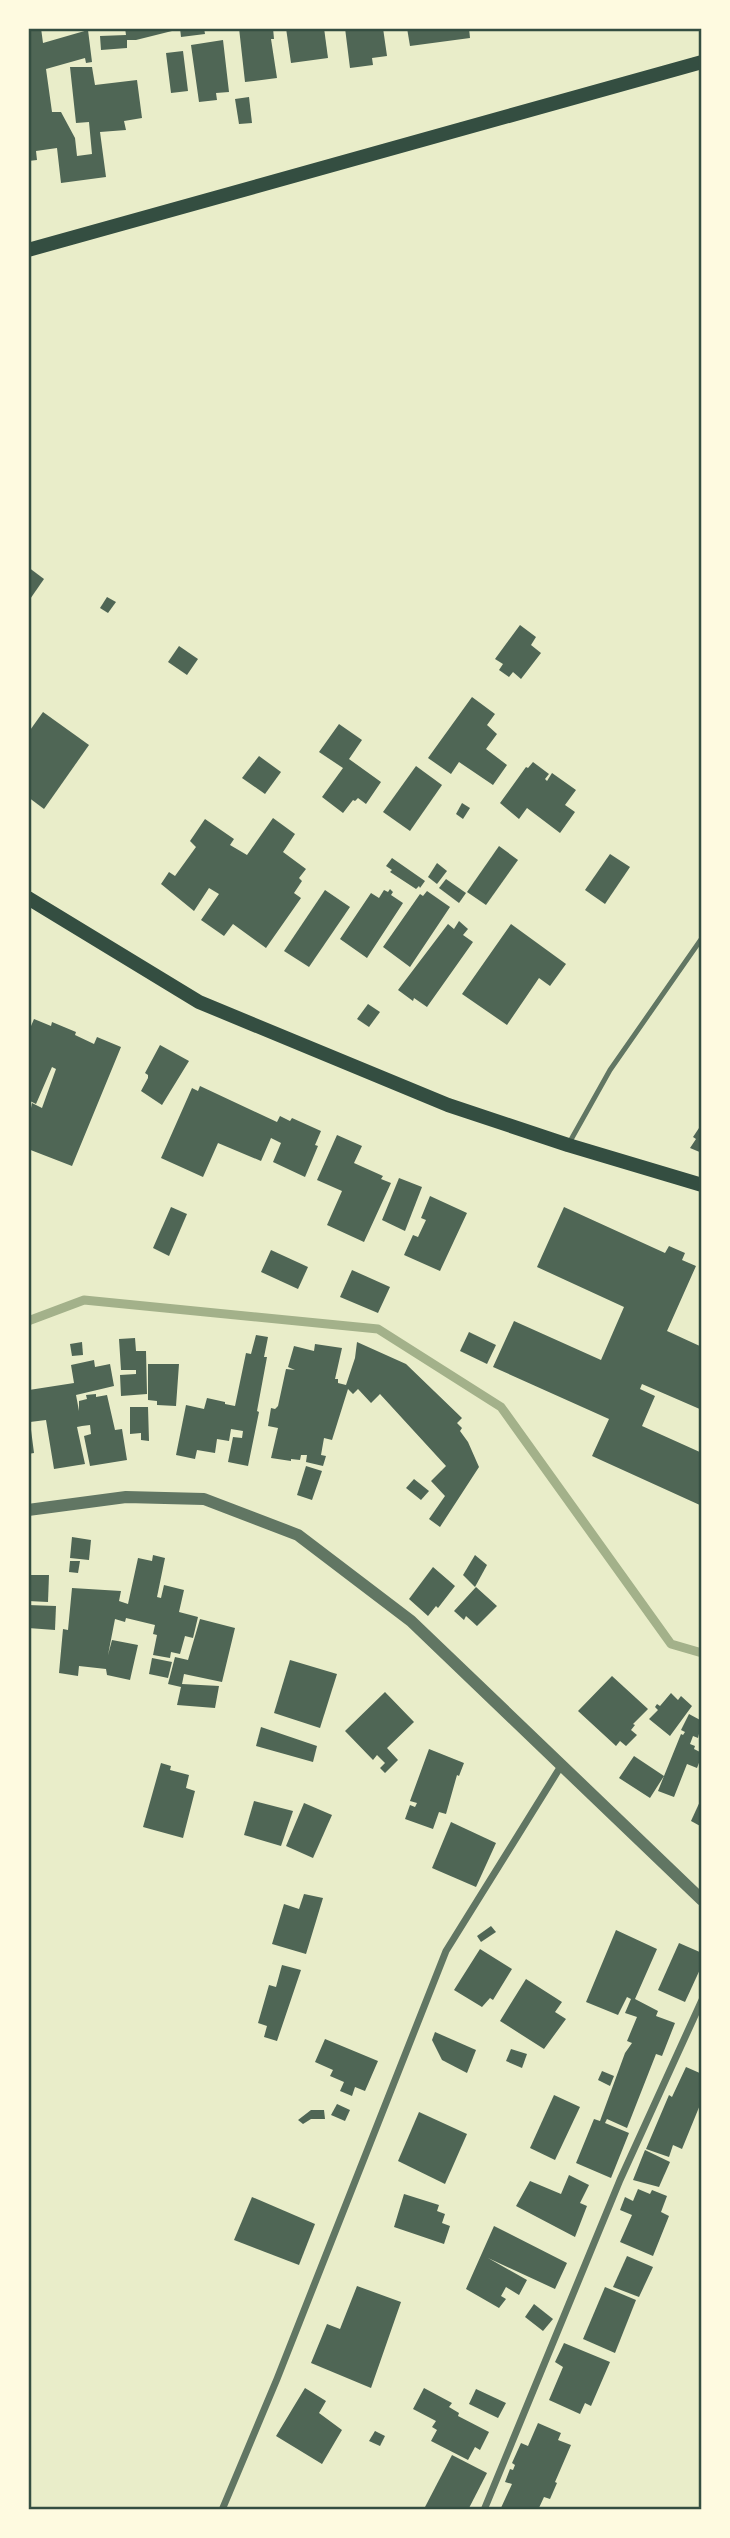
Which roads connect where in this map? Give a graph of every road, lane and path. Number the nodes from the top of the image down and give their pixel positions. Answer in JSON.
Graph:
{"nodes":[{"id":1,"x":702,"y":62,"type":"edge"},
{"id":2,"x":28,"y":250,"type":"edge"},
{"id":3,"x":28,"y":898,"type":"edge"},
{"id":4,"x":702,"y":938,"type":"edge"},
{"id":5,"x":568,"y":1145,"type":"junction"},
{"id":6,"x":702,"y":1185,"type":"edge"},
{"id":7,"x":28,"y":1510,"type":"edge"},
{"id":8,"x":561,"y":1766,"type":"junction"},
{"id":9,"x":702,"y":1900,"type":"edge"},
{"id":10,"x":702,"y":2000,"type":"edge"},
{"id":11,"x":222,"y":2510,"type":"edge"},
{"id":12,"x":484,"y":2510,"type":"edge"}],
"edges":[{"from":1,"to":2,"type":"main road"},
{"from":3,"to":5,"type":"main road"},
{"from":4,"to":5,"type":"lane"},
{"from":5,"to":6,"type":"main road"},
{"from":7,"to":8,"type":"street"},
{"from":8,"to":9,"type":"street"},
{"from":8,"to":11,"type":"street"},
{"from":10,"to":12,"type":"street"}]}
